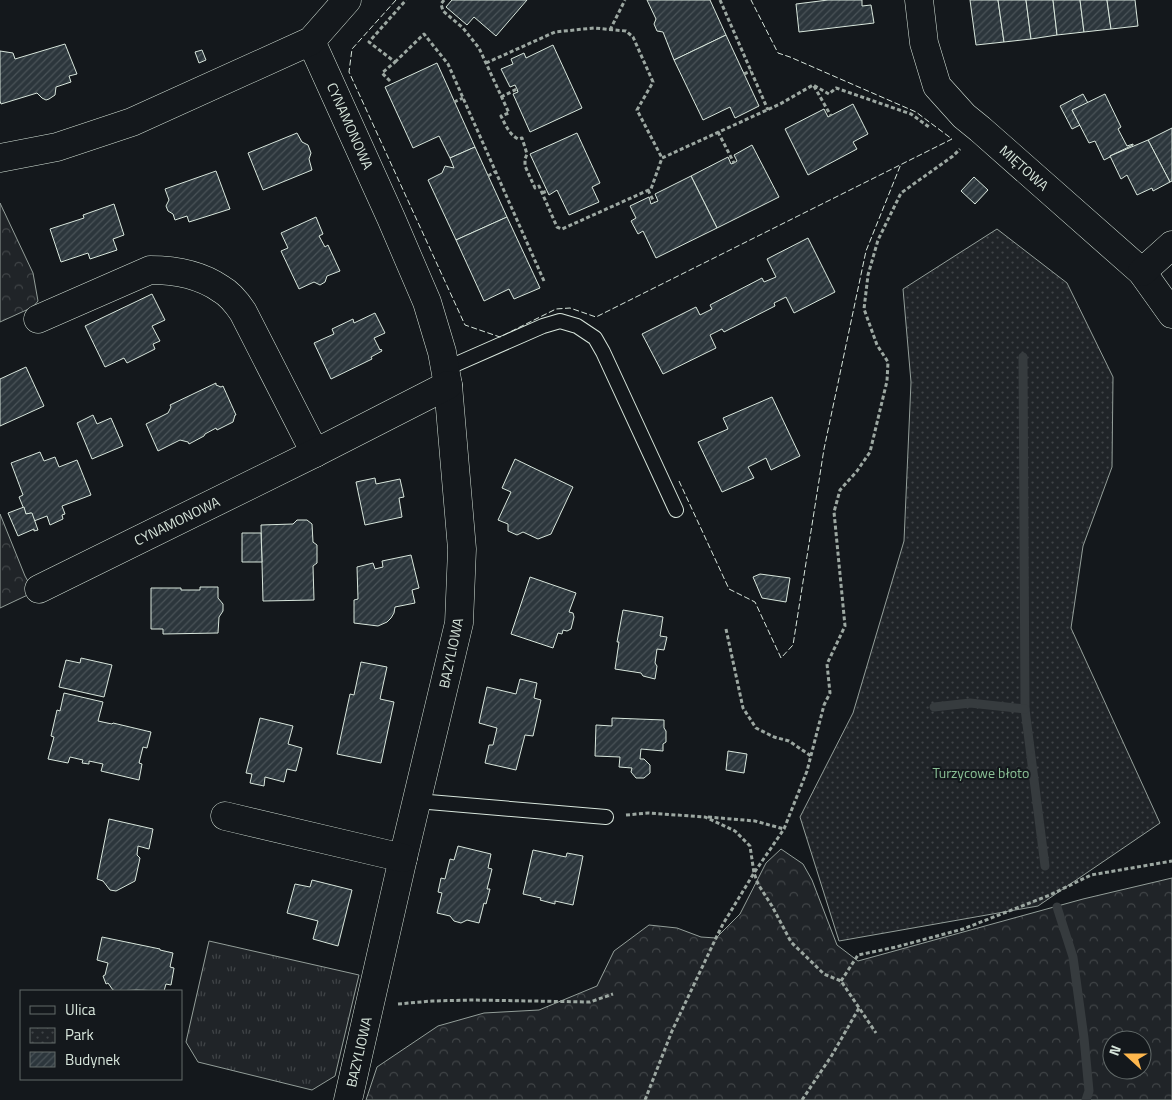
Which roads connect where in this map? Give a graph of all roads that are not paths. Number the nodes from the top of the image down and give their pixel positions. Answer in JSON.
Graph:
{"nodes":[{"id":1,"x":347,"y":0,"type":"edge"},
{"id":2,"x":919,"y":0,"type":"edge"},
{"id":3,"x":311,"y":41,"type":"junction"},
{"id":4,"x":0,"y":158,"type":"edge"},
{"id":5,"x":1172,"y":245,"type":"edge"},
{"id":6,"x":1142,"y":272,"type":"junction"},
{"id":7,"x":1172,"y":314,"type":"edge"},
{"id":8,"x":38,"y":319,"type":"dead end"},
{"id":9,"x":447,"y":377,"type":"junction"},
{"id":10,"x":315,"y":453,"type":"junction"},
{"id":11,"x":676,"y":510,"type":"dead end"},
{"id":12,"x":39,"y":589,"type":"dead end"},
{"id":13,"x":417,"y":801,"type":"junction"},
{"id":14,"x":225,"y":816,"type":"dead end"},
{"id":15,"x":606,"y":817,"type":"road end"},
{"id":16,"x":403,"y":858,"type":"junction"},
{"id":17,"x":348,"y":1100,"type":"edge"}],
"edges":[{"from":1,"to":3,"type":"street"},
{"from":2,"to":6,"type":"street","name":"MIĘTOWA"},
{"from":3,"to":4,"type":"street"},
{"from":3,"to":9,"type":"street","name":"CYNAMONOWA"},
{"from":5,"to":6,"type":"street"},
{"from":6,"to":7,"type":"street","name":"MIĘTOWA"},
{"from":8,"to":10,"type":"street"},
{"from":9,"to":10,"type":"street","name":"CYNAMONOWA"},
{"from":9,"to":11,"type":"lane"},
{"from":9,"to":13,"type":"street","name":"BAZYLIOWA"},
{"from":10,"to":12,"type":"street","name":"CYNAMONOWA"},
{"from":13,"to":15,"type":"lane"},
{"from":13,"to":16,"type":"street","name":"BAZYLIOWA"},
{"from":14,"to":16,"type":"street"},
{"from":16,"to":17,"type":"street","name":"BAZYLIOWA"}]}
